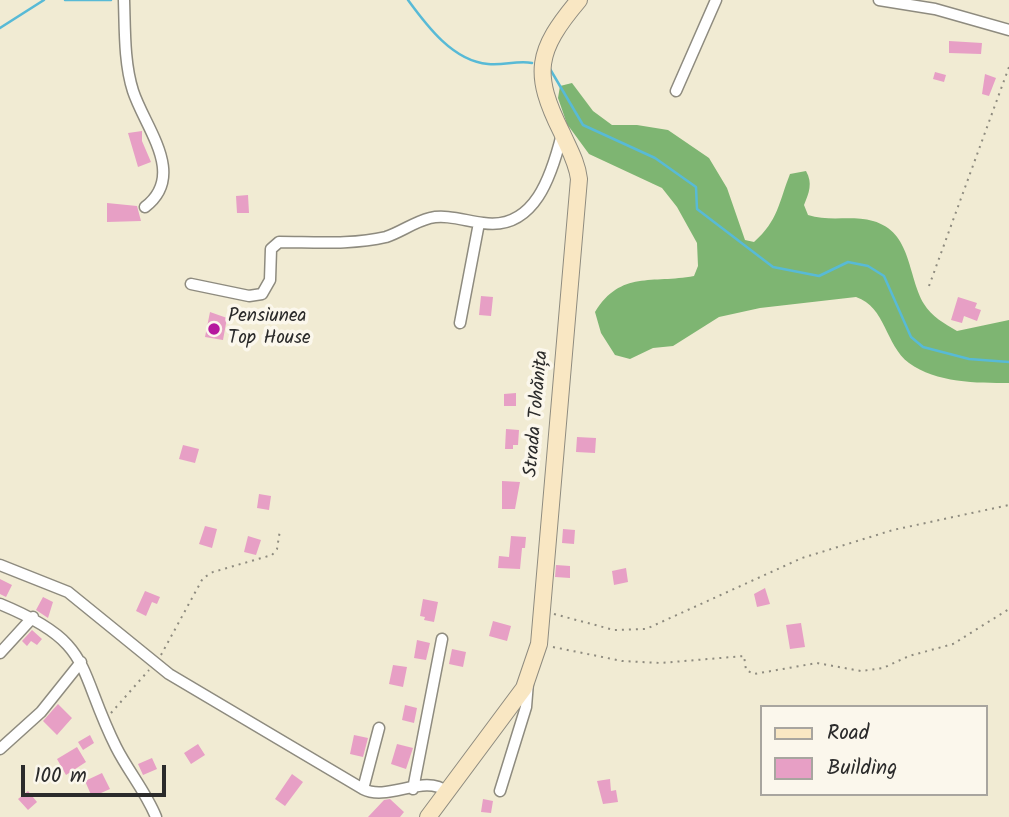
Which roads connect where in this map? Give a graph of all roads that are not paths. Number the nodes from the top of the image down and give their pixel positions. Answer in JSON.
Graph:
{"nodes":[{"id":1,"x":124,"y":0,"type":"edge"},
{"id":2,"x":579,"y":0,"type":"edge"},
{"id":3,"x":716,"y":0,"type":"edge"},
{"id":4,"x":879,"y":0,"type":"edge"},
{"id":5,"x":1009,"y":30,"type":"edge"},
{"id":6,"x":676,"y":91,"type":"dead end"},
{"id":7,"x":562,"y":134,"type":"junction"},
{"id":8,"x":145,"y":207,"type":"dead end"},
{"id":9,"x":479,"y":223,"type":"junction"},
{"id":10,"x":191,"y":284,"type":"dead end"},
{"id":11,"x":460,"y":323,"type":"dead end"},
{"id":12,"x":0,"y":565,"type":"edge"},
{"id":13,"x":0,"y":604,"type":"edge"},
{"id":14,"x":33,"y":617,"type":"junction"},
{"id":15,"x":442,"y":639,"type":"dead end"},
{"id":16,"x":0,"y":653,"type":"edge"},
{"id":17,"x":81,"y":662,"type":"junction"},
{"id":18,"x":528,"y":681,"type":"junction"},
{"id":19,"x":379,"y":728,"type":"dead end"},
{"id":20,"x":0,"y":749,"type":"edge"},
{"id":21,"x":363,"y":789,"type":"junction"},
{"id":22,"x":413,"y":789,"type":"junction"},
{"id":23,"x":500,"y":791,"type":"dead end"},
{"id":24,"x":447,"y":792,"type":"junction"},
{"id":25,"x":156,"y":817,"type":"edge"},
{"id":26,"x":428,"y":817,"type":"edge"}],
"edges":[{"from":1,"to":8,"type":"street"},
{"from":2,"to":7,"type":"main road","name":"Strada Tohănița"},
{"from":3,"to":6,"type":"street"},
{"from":4,"to":5,"type":"street"},
{"from":7,"to":9,"type":"street"},
{"from":7,"to":18,"type":"main road","name":"Strada Tohănița"},
{"from":9,"to":10,"type":"street"},
{"from":9,"to":11,"type":"street"},
{"from":12,"to":21,"type":"street"},
{"from":13,"to":14,"type":"street"},
{"from":14,"to":16,"type":"street"},
{"from":14,"to":17,"type":"street"},
{"from":15,"to":22,"type":"street"},
{"from":17,"to":20,"type":"street"},
{"from":17,"to":25,"type":"street"},
{"from":18,"to":23,"type":"street"},
{"from":18,"to":24,"type":"main road","name":"Strada Tohănița"},
{"from":19,"to":21,"type":"street"},
{"from":21,"to":22,"type":"street"},
{"from":22,"to":24,"type":"street"},
{"from":24,"to":26,"type":"main road","name":"Strada Tohănița"}]}
